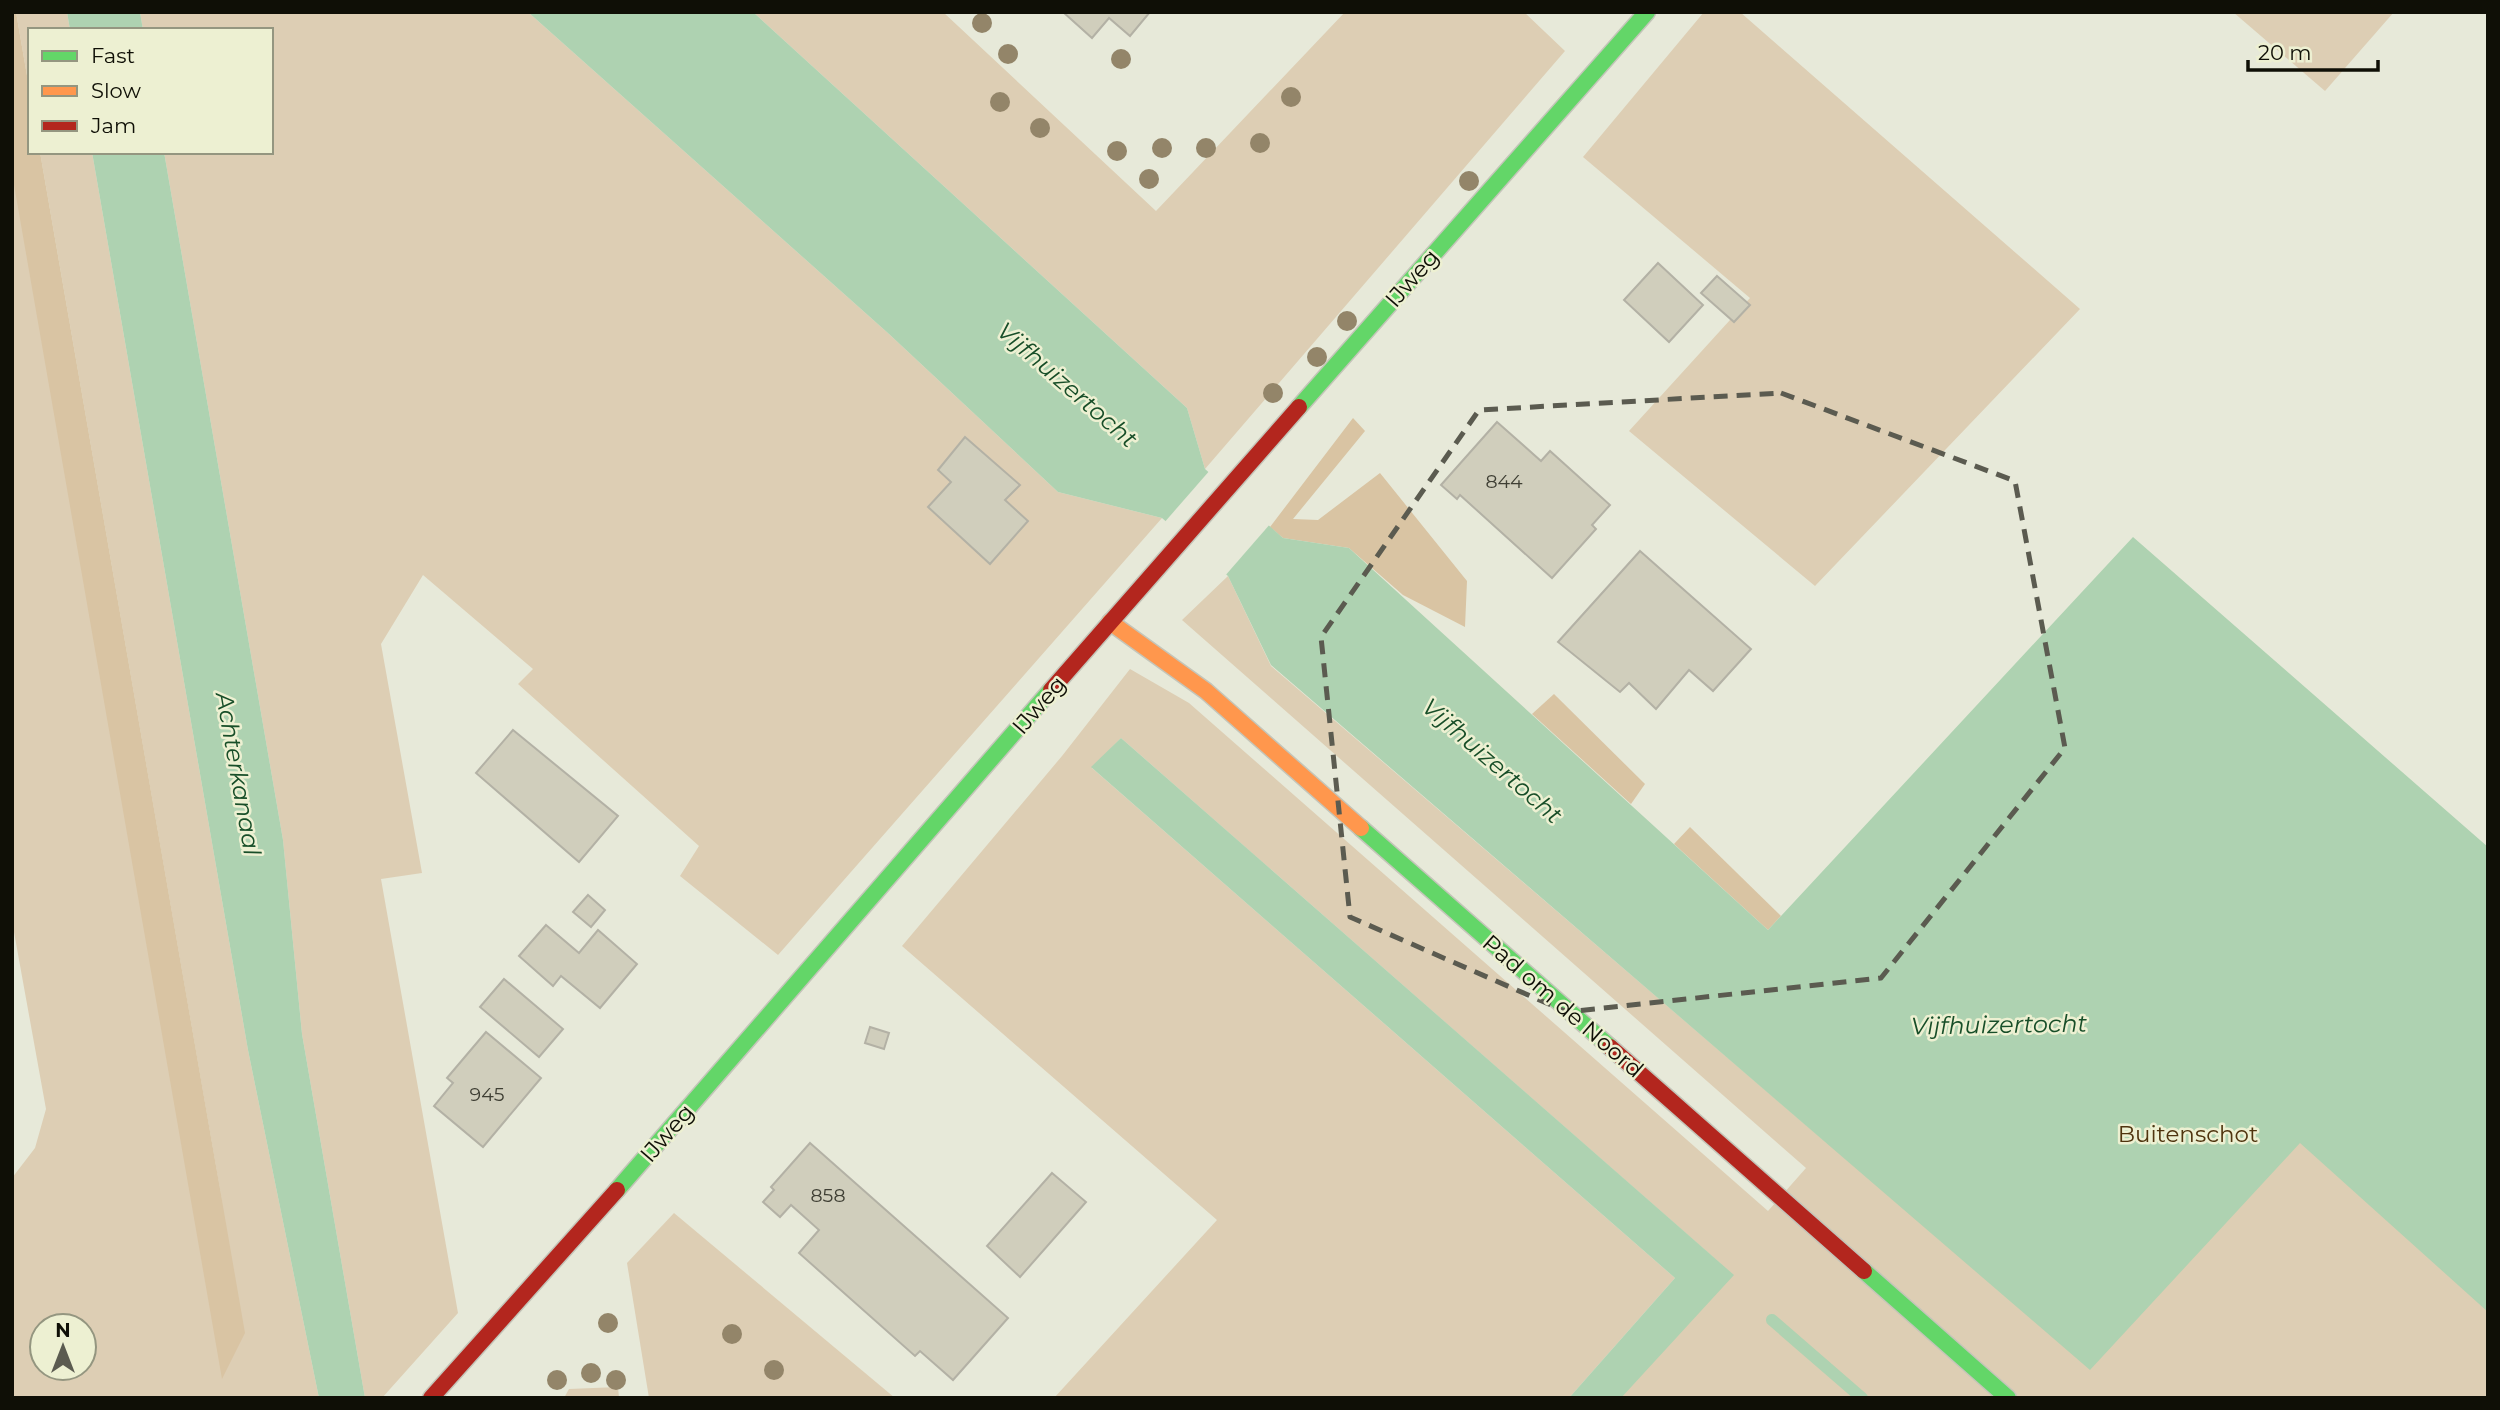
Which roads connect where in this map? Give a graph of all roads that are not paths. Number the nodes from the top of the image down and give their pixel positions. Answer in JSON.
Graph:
{"nodes":[{"id":1,"x":1647,"y":12,"type":"edge"},
{"id":2,"x":1110,"y":622,"type":"junction"},
{"id":3,"x":431,"y":1398,"type":"edge"},
{"id":4,"x":2008,"y":1398,"type":"edge"}],
"edges":[{"from":1,"to":2,"type":"street","name":"IJweg"},
{"from":2,"to":3,"type":"street","name":"IJweg"},
{"from":2,"to":4,"type":"street","name":"Pad om de Noord"}]}
